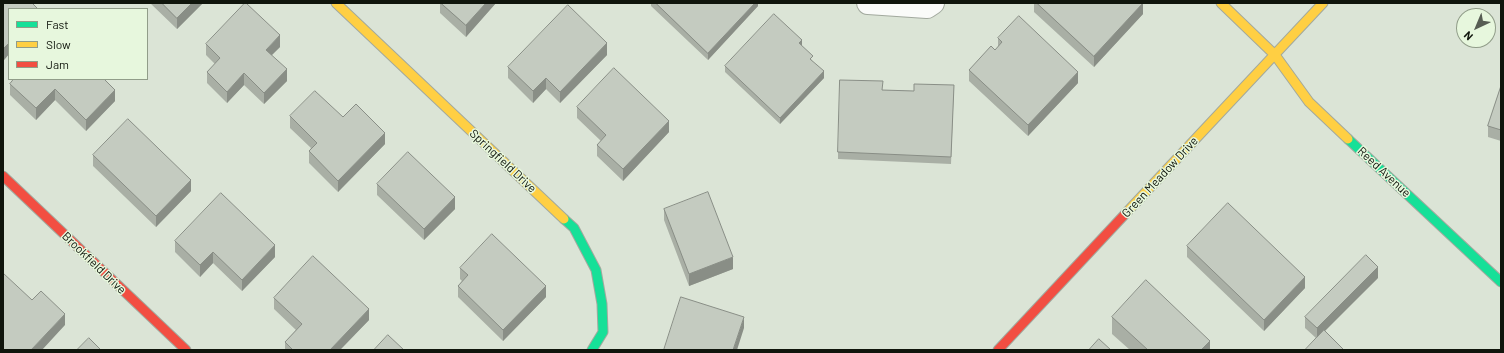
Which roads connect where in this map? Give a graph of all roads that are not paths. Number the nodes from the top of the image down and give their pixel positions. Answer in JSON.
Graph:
{"nodes":[{"id":1,"x":336,"y":3,"type":"edge"},
{"id":2,"x":868,"y":3,"type":"edge"},
{"id":3,"x":933,"y":3,"type":"edge"},
{"id":4,"x":1221,"y":3,"type":"edge"},
{"id":5,"x":1323,"y":3,"type":"edge"},
{"id":6,"x":1275,"y":55,"type":"junction"},
{"id":7,"x":3,"y":176,"type":"edge"},
{"id":8,"x":1501,"y":282,"type":"edge"},
{"id":9,"x":186,"y":350,"type":"edge"},
{"id":10,"x":592,"y":350,"type":"edge"},
{"id":11,"x":998,"y":350,"type":"edge"}],
"edges":[{"from":1,"to":10,"type":"street","name":"Springfield Drive"},
{"from":2,"to":3,"type":"street"},
{"from":4,"to":6,"type":"street","name":"Reed Avenue"},
{"from":5,"to":6,"type":"street","name":"Green Meadow Drive"},
{"from":6,"to":8,"type":"street","name":"Reed Avenue"},
{"from":6,"to":11,"type":"street","name":"Green Meadow Drive"},
{"from":7,"to":9,"type":"street","name":"Brookfield Drive"}]}
